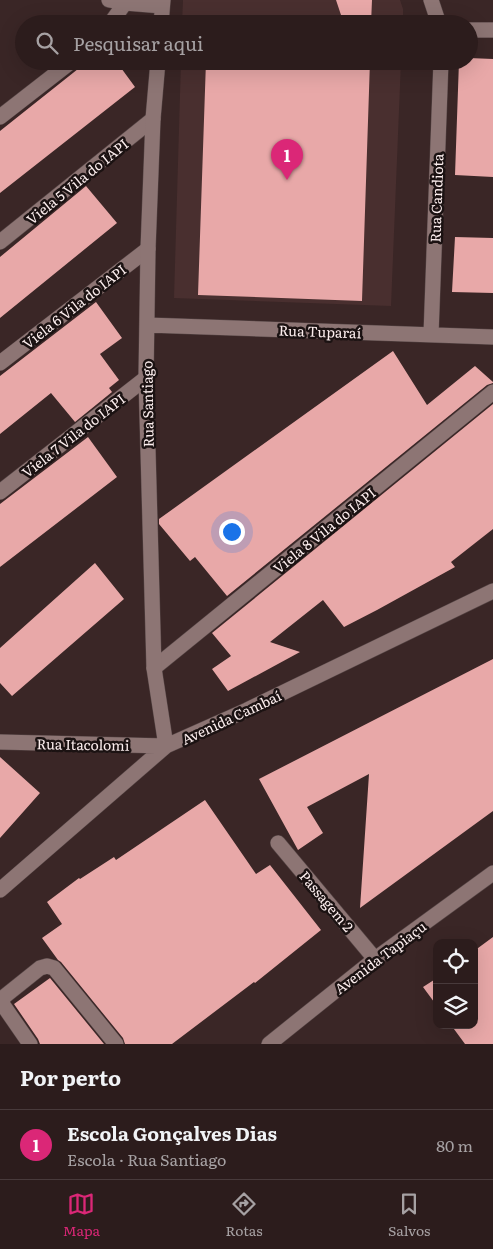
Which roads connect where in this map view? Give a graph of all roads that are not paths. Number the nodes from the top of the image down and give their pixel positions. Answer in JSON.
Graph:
{"nodes":[{"id":1,"x":109,"y":0,"type":"edge"},
{"id":2,"x":431,"y":0,"type":"edge"},
{"id":3,"x":125,"y":3,"type":"junction"},
{"id":4,"x":163,"y":3,"type":"edge"},
{"id":5,"x":116,"y":15,"type":"edge"},
{"id":6,"x":436,"y":15,"type":"edge"},
{"id":7,"x":478,"y":30,"type":"edge"},
{"id":8,"x":493,"y":30,"type":"edge"},
{"id":9,"x":60,"y":70,"type":"edge"},
{"id":10,"x":157,"y":70,"type":"edge"},
{"id":11,"x":440,"y":70,"type":"edge"},
{"id":12,"x":0,"y":117,"type":"edge"},
{"id":13,"x":153,"y":119,"type":"junction"},
{"id":14,"x":0,"y":242,"type":"edge"},
{"id":15,"x":148,"y":249,"type":"junction"},
{"id":16,"x":147,"y":325,"type":"junction"},
{"id":17,"x":432,"y":335,"type":"junction"},
{"id":18,"x":493,"y":337,"type":"edge"},
{"id":19,"x":0,"y":363,"type":"edge"},
{"id":20,"x":146,"y":378,"type":"junction"},
{"id":21,"x":493,"y":392,"type":"edge"},
{"id":22,"x":0,"y":492,"type":"edge"},
{"id":23,"x":493,"y":592,"type":"edge"},
{"id":24,"x":154,"y":668,"type":"junction"},
{"id":25,"x":0,"y":742,"type":"edge"},
{"id":26,"x":166,"y":746,"type":"junction"},
{"id":27,"x":278,"y":843,"type":"dead end"},
{"id":28,"x":493,"y":873,"type":"edge"},
{"id":29,"x":0,"y":890,"type":"edge"},
{"id":30,"x":375,"y":959,"type":"junction"},
{"id":31,"x":30,"y":1044,"type":"edge"},
{"id":32,"x":116,"y":1044,"type":"edge"},
{"id":33,"x":269,"y":1044,"type":"edge"}],
"edges":[{"from":1,"to":3,"type":"street"},
{"from":2,"to":6,"type":"street"},
{"from":3,"to":4,"type":"street"},
{"from":3,"to":5,"type":"street"},
{"from":7,"to":8,"type":"street"},
{"from":9,"to":12,"type":"street"},
{"from":10,"to":13,"type":"street","name":"Rua Santiago"},
{"from":11,"to":17,"type":"street","name":"Rua Candiota"},
{"from":13,"to":14,"type":"street","name":"Viela 5 Vila do IAPI"},
{"from":13,"to":15,"type":"street","name":"Rua Santiago"},
{"from":15,"to":16,"type":"street","name":"Rua Santiago"},
{"from":15,"to":19,"type":"street","name":"Viela 6 Vila do IAPI"},
{"from":16,"to":17,"type":"street","name":"Rua Tuparaí"},
{"from":16,"to":20,"type":"street","name":"Rua Santiago"},
{"from":17,"to":18,"type":"street","name":"Rua Tuparaí"},
{"from":20,"to":22,"type":"street","name":"Viela 7 Vila do IAPI"},
{"from":20,"to":24,"type":"street","name":"Rua Santiago"},
{"from":21,"to":24,"type":"street","name":"Viela 8 Vila do IAPI"},
{"from":23,"to":26,"type":"street","name":"Avenida Cambaí"},
{"from":24,"to":26,"type":"street","name":"Rua Santiago"},
{"from":25,"to":26,"type":"street","name":"Rua Itacolomi"},
{"from":26,"to":29,"type":"street","name":"Avenida Cambaí"},
{"from":27,"to":30,"type":"street","name":"Passagem 2"},
{"from":28,"to":30,"type":"street","name":"Avenida Tapiaçu"},
{"from":30,"to":33,"type":"street","name":"Avenida Tapiaçu"},
{"from":31,"to":32,"type":"street"}]}
